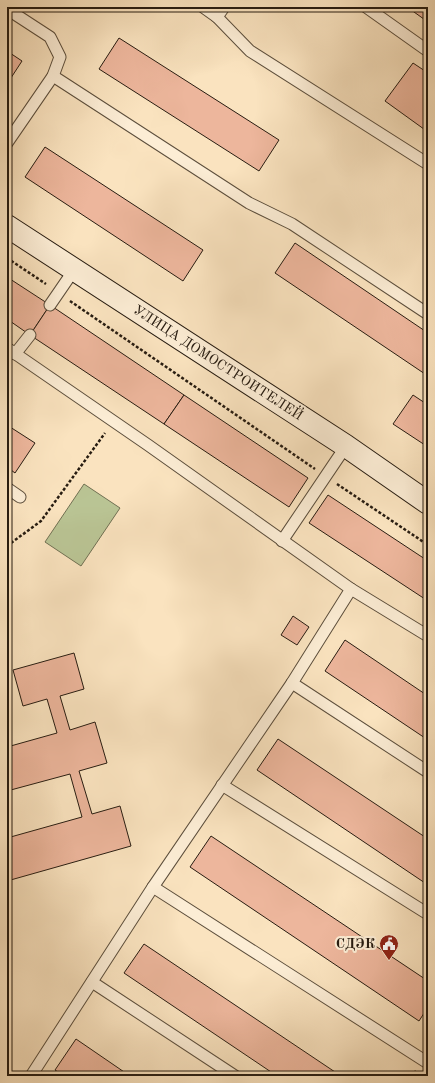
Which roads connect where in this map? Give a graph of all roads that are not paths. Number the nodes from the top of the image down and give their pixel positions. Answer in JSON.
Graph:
{"nodes":[{"id":1,"x":203,"y":7,"type":"edge"},
{"id":2,"x":224,"y":7,"type":"edge"},
{"id":3,"x":366,"y":7,"type":"edge"},
{"id":4,"x":7,"y":9,"type":"edge"},
{"id":5,"x":217,"y":17,"type":"junction"},
{"id":6,"x":428,"y":51,"type":"edge"},
{"id":7,"x":53,"y":76,"type":"junction"},
{"id":8,"x":7,"y":143,"type":"edge"},
{"id":9,"x":428,"y":164,"type":"edge"},
{"id":10,"x":7,"y":226,"type":"edge"},
{"id":11,"x":74,"y":270,"type":"junction"},
{"id":12,"x":50,"y":305,"type":"dead end"},
{"id":13,"x":428,"y":314,"type":"edge"},
{"id":14,"x":30,"y":335,"type":"dead end"},
{"id":15,"x":11,"y":351,"type":"edge"},
{"id":16,"x":346,"y":446,"type":"junction"},
{"id":17,"x":7,"y":488,"type":"edge"},
{"id":18,"x":20,"y":497,"type":"dead end"},
{"id":19,"x":428,"y":503,"type":"edge"},
{"id":20,"x":282,"y":541,"type":"junction"},
{"id":21,"x":351,"y":589,"type":"junction"},
{"id":22,"x":428,"y":636,"type":"edge"},
{"id":23,"x":292,"y":683,"type":"junction"},
{"id":24,"x":428,"y":772,"type":"edge"},
{"id":25,"x":222,"y":785,"type":"junction"},
{"id":26,"x":153,"y":887,"type":"junction"},
{"id":27,"x":428,"y":914,"type":"edge"},
{"id":28,"x":92,"y":982,"type":"junction"},
{"id":29,"x":428,"y":1063,"type":"edge"},
{"id":30,"x":31,"y":1076,"type":"edge"},
{"id":31,"x":235,"y":1076,"type":"edge"}],
"edges":[{"from":1,"to":5,"type":"lane"},
{"from":2,"to":5,"type":"lane"},
{"from":3,"to":6,"type":"lane"},
{"from":4,"to":7,"type":"lane"},
{"from":5,"to":9,"type":"lane"},
{"from":7,"to":8,"type":"lane"},
{"from":7,"to":13,"type":"lane"},
{"from":10,"to":11,"type":"street","name":"УЛИЦА ДОМОСТРОИТЕЛЕЙ"},
{"from":11,"to":12,"type":"lane"},
{"from":11,"to":16,"type":"street","name":"УЛИЦА ДОМОСТРОИТЕЛЕЙ"},
{"from":14,"to":15,"type":"lane"},
{"from":15,"to":20,"type":"lane"},
{"from":16,"to":19,"type":"street","name":"УЛИЦА ДОМОСТРОИТЕЛЕЙ"},
{"from":16,"to":20,"type":"lane"},
{"from":17,"to":18,"type":"lane"},
{"from":20,"to":21,"type":"lane"},
{"from":21,"to":22,"type":"lane"},
{"from":21,"to":23,"type":"lane"},
{"from":23,"to":24,"type":"lane"},
{"from":23,"to":25,"type":"lane"},
{"from":25,"to":26,"type":"lane"},
{"from":25,"to":27,"type":"lane"},
{"from":26,"to":28,"type":"lane"},
{"from":26,"to":29,"type":"lane"},
{"from":28,"to":30,"type":"lane"},
{"from":28,"to":31,"type":"lane"}]}
